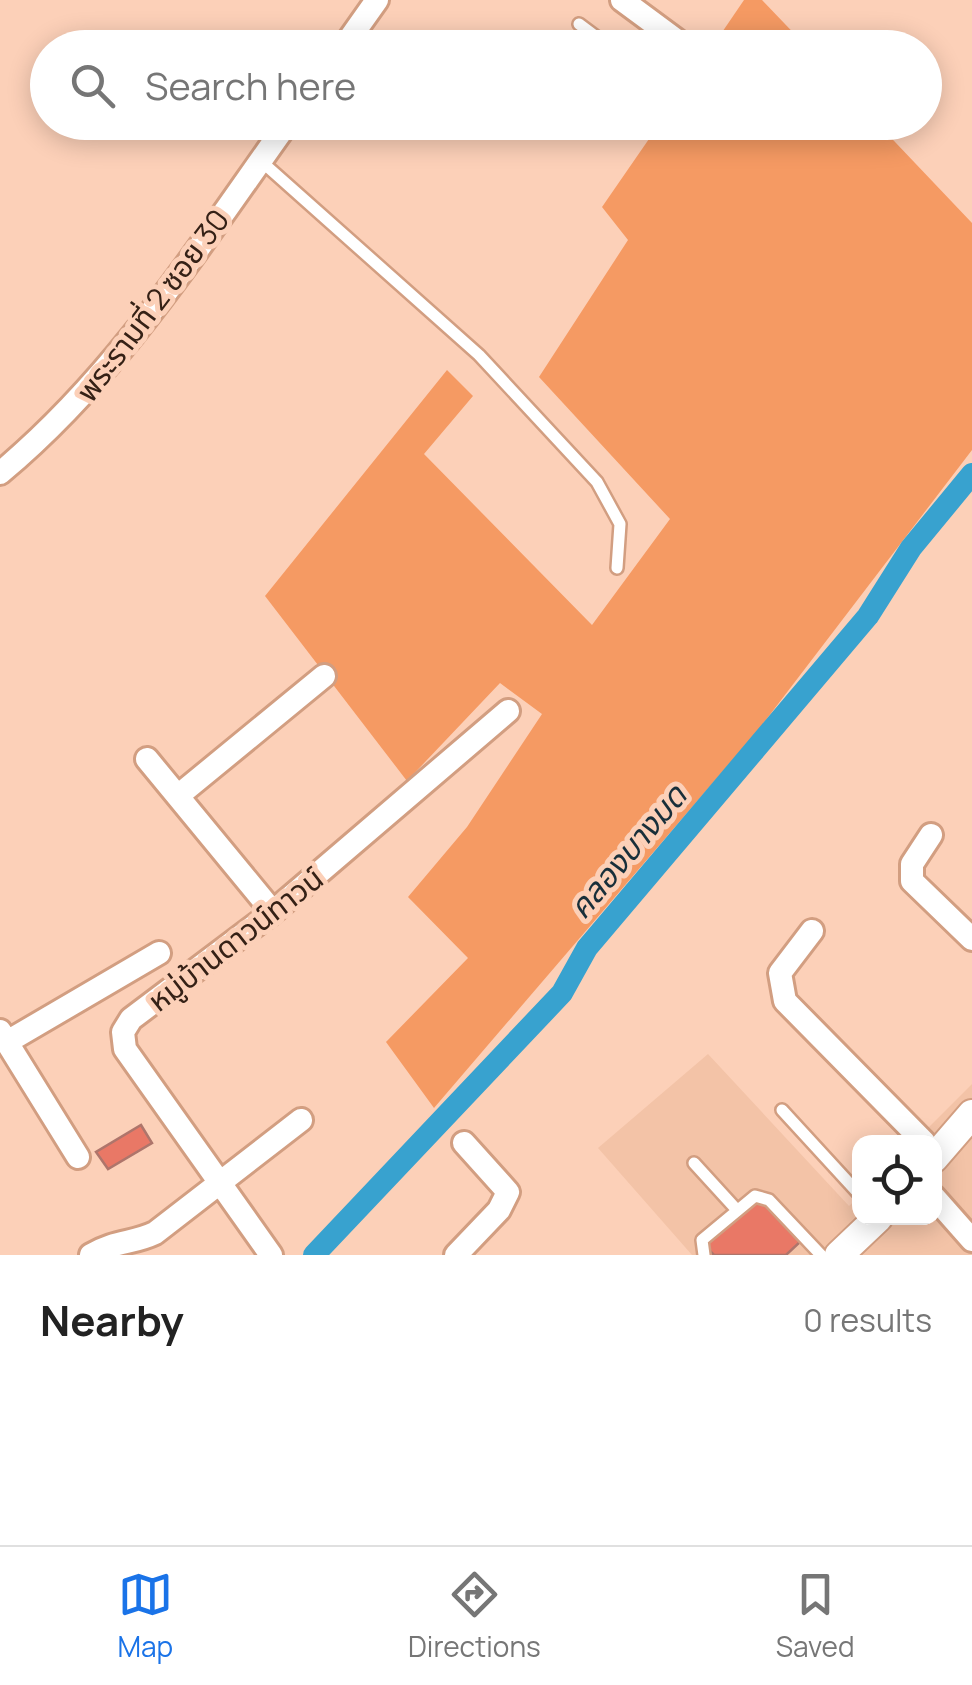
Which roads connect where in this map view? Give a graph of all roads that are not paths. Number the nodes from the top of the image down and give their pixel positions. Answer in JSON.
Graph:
{"nodes":[{"id":1,"x":377,"y":0,"type":"edge"},
{"id":2,"x":622,"y":0,"type":"edge"},
{"id":3,"x":579,"y":24,"type":"dead end"},
{"id":4,"x":355,"y":30,"type":"edge"},
{"id":5,"x":587,"y":30,"type":"edge"},
{"id":6,"x":659,"y":30,"type":"edge"},
{"id":7,"x":276,"y":140,"type":"edge"},
{"id":8,"x":261,"y":161,"type":"junction"},
{"id":9,"x":0,"y":473,"type":"edge"},
{"id":10,"x":617,"y":568,"type":"dead end"},
{"id":11,"x":324,"y":676,"type":"dead end"},
{"id":12,"x":508,"y":711,"type":"dead end"},
{"id":13,"x":148,"y":759,"type":"dead end"},
{"id":14,"x":180,"y":795,"type":"junction"},
{"id":15,"x":931,"y":836,"type":"dead end"},
{"id":16,"x":273,"y":912,"type":"junction"},
{"id":17,"x":812,"y":931,"type":"dead end"},
{"id":18,"x":972,"y":940,"type":"edge"},
{"id":19,"x":160,"y":954,"type":"dead end"},
{"id":20,"x":3,"y":1036,"type":"edge"},
{"id":21,"x":782,"y":1110,"type":"dead end"},
{"id":22,"x":972,"y":1114,"type":"edge"},
{"id":23,"x":301,"y":1120,"type":"dead end"},
{"id":24,"x":916,"y":1135,"type":"edge"},
{"id":25,"x":464,"y":1143,"type":"dead end"},
{"id":26,"x":942,"y":1143,"type":"edge"},
{"id":27,"x":78,"y":1157,"type":"dead end"},
{"id":28,"x":694,"y":1163,"type":"dead end"},
{"id":29,"x":221,"y":1183,"type":"junction"},
{"id":30,"x":852,"y":1186,"type":"edge"},
{"id":31,"x":942,"y":1206,"type":"edge"},
{"id":32,"x":736,"y":1208,"type":"junction"},
{"id":33,"x":871,"y":1225,"type":"edge"},
{"id":34,"x":972,"y":1240,"type":"edge"},
{"id":35,"x":91,"y":1255,"type":"edge"},
{"id":36,"x":271,"y":1255,"type":"edge"},
{"id":37,"x":456,"y":1255,"type":"edge"},
{"id":38,"x":704,"y":1255,"type":"edge"},
{"id":39,"x":821,"y":1255,"type":"edge"},
{"id":40,"x":839,"y":1255,"type":"edge"}],
"edges":[{"from":1,"to":4,"type":"street"},
{"from":2,"to":6,"type":"street"},
{"from":3,"to":5,"type":"lane"},
{"from":7,"to":8,"type":"street","name":"พระรามที่ 2 ซอย 30"},
{"from":8,"to":9,"type":"street","name":"พระรามที่ 2 ซอย 30"},
{"from":8,"to":10,"type":"lane"},
{"from":11,"to":14,"type":"street"},
{"from":12,"to":16,"type":"street","name":"หมู่บ้านดาวน์ทาวน์"},
{"from":13,"to":14,"type":"street"},
{"from":14,"to":16,"type":"street"},
{"from":15,"to":18,"type":"street"},
{"from":16,"to":29,"type":"street","name":"หมู่บ้านดาวน์ทาวน์"},
{"from":17,"to":24,"type":"street"},
{"from":19,"to":20,"type":"street"},
{"from":20,"to":27,"type":"street"},
{"from":21,"to":30,"type":"lane"},
{"from":22,"to":26,"type":"street"},
{"from":23,"to":29,"type":"street"},
{"from":25,"to":37,"type":"street"},
{"from":28,"to":32,"type":"lane"},
{"from":29,"to":35,"type":"street"},
{"from":29,"to":36,"type":"street","name":"หมู่บ้านดาวน์ทาวน์"},
{"from":31,"to":34,"type":"street"},
{"from":32,"to":38,"type":"lane"},
{"from":32,"to":39,"type":"lane"},
{"from":33,"to":40,"type":"street"}]}
